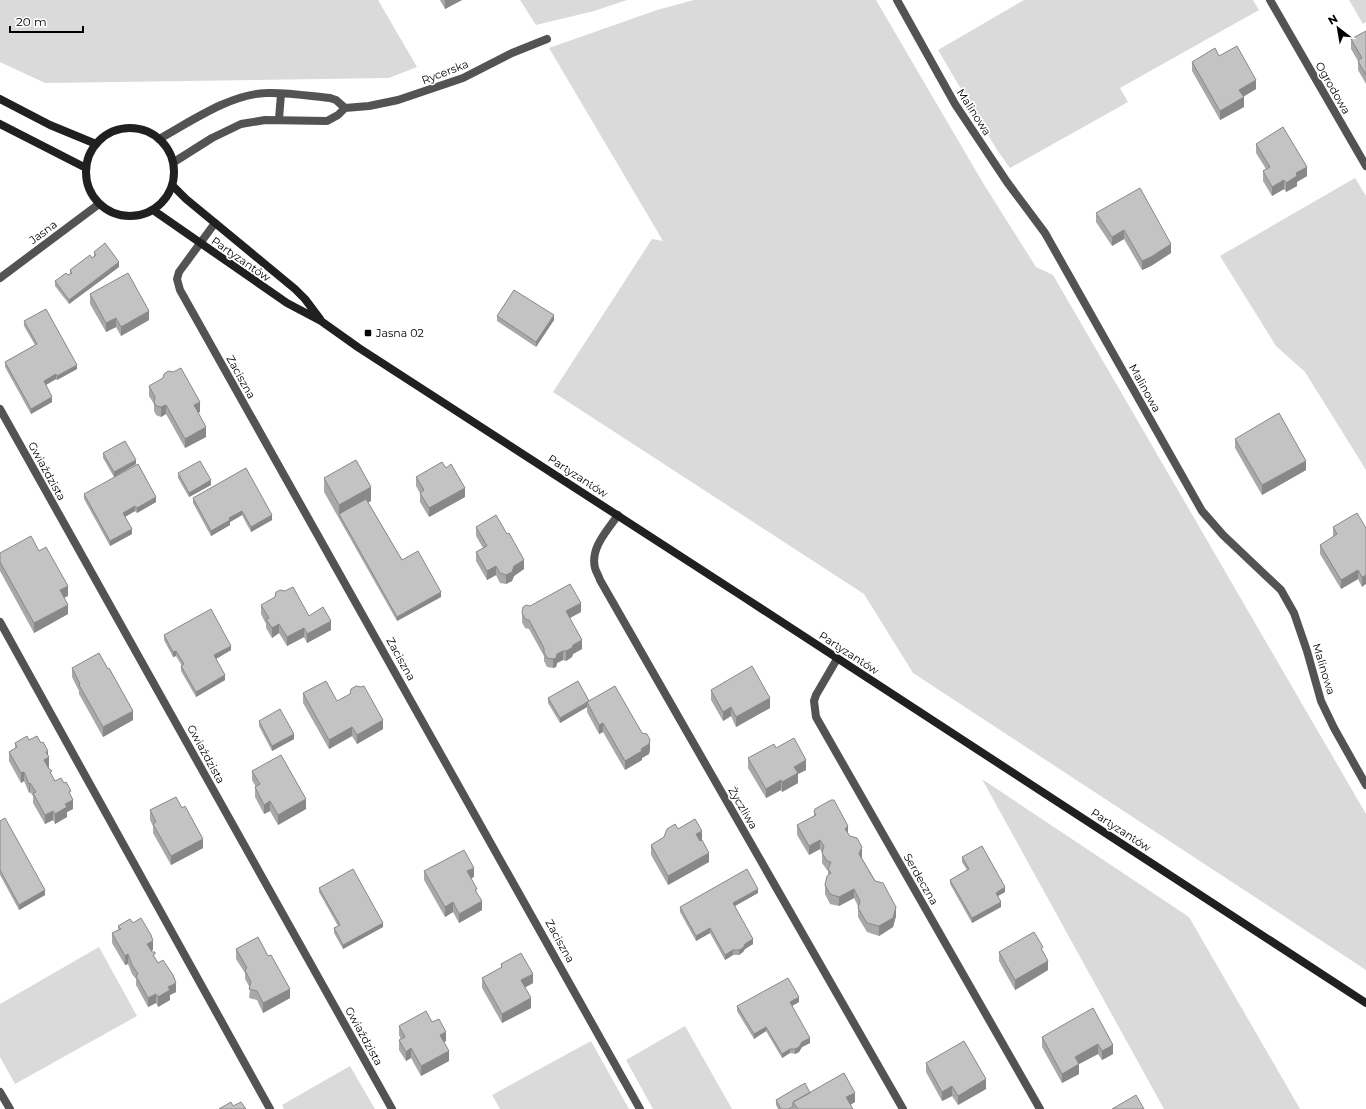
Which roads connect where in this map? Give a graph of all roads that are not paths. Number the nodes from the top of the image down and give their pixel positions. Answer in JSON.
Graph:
{"nodes":[{"id":1,"x":897,"y":0,"type":"edge"},
{"id":2,"x":1270,"y":0,"type":"edge"},
{"id":3,"x":546,"y":39,"type":"dead end"},
{"id":4,"x":281,"y":94,"type":"junction"},
{"id":5,"x":0,"y":99,"type":"edge"},
{"id":6,"x":345,"y":108,"type":"junction"},
{"id":7,"x":279,"y":120,"type":"junction"},
{"id":8,"x":0,"y":124,"type":"edge"},
{"id":9,"x":159,"y":139,"type":"junction"},
{"id":10,"x":96,"y":144,"type":"junction"},
{"id":11,"x":174,"y":162,"type":"junction"},
{"id":12,"x":1366,"y":166,"type":"edge"},
{"id":13,"x":86,"y":168,"type":"junction"},
{"id":14,"x":173,"y":186,"type":"junction"},
{"id":15,"x":99,"y":204,"type":"junction"},
{"id":16,"x":153,"y":210,"type":"junction"},
{"id":17,"x":215,"y":223,"type":"junction"},
{"id":18,"x":199,"y":243,"type":"junction"},
{"id":19,"x":0,"y":278,"type":"edge"},
{"id":20,"x":321,"y":321,"type":"junction"},
{"id":21,"x":0,"y":409,"type":"edge"},
{"id":22,"x":618,"y":515,"type":"junction"},
{"id":23,"x":0,"y":622,"type":"edge"},
{"id":24,"x":837,"y":658,"type":"junction"},
{"id":25,"x":1366,"y":785,"type":"edge"},
{"id":26,"x":1366,"y":1003,"type":"edge"},
{"id":27,"x":0,"y":1092,"type":"edge"},
{"id":28,"x":10,"y":1109,"type":"edge"},
{"id":29,"x":270,"y":1109,"type":"edge"},
{"id":30,"x":392,"y":1109,"type":"edge"},
{"id":31,"x":640,"y":1109,"type":"edge"},
{"id":32,"x":903,"y":1109,"type":"edge"},
{"id":33,"x":1040,"y":1109,"type":"edge"}],
"edges":[{"from":1,"to":25,"type":"street","name":"Malinowa"},
{"from":2,"to":12,"type":"street","name":"Ogrodowa"},
{"from":3,"to":6,"type":"street","name":"Rycerska"},
{"from":4,"to":6,"type":"street"},
{"from":4,"to":7,"type":"street"},
{"from":4,"to":9,"type":"street"},
{"from":5,"to":10,"type":"street"},
{"from":6,"to":7,"type":"street"},
{"from":7,"to":11,"type":"street"},
{"from":8,"to":13,"type":"street"},
{"from":9,"to":10,"type":"street"},
{"from":9,"to":11,"type":"street"},
{"from":10,"to":13,"type":"street"},
{"from":11,"to":14,"type":"street"},
{"from":13,"to":15,"type":"street"},
{"from":14,"to":16,"type":"street"},
{"from":14,"to":17,"type":"street","name":"Partyzantów"},
{"from":15,"to":16,"type":"street"},
{"from":15,"to":19,"type":"street","name":"Jasna"},
{"from":16,"to":18,"type":"street","name":"Partyzantów"},
{"from":17,"to":18,"type":"street","name":"Zaciszna"},
{"from":17,"to":20,"type":"street","name":"Partyzantów"},
{"from":18,"to":20,"type":"street","name":"Partyzantów"},
{"from":18,"to":31,"type":"street","name":"Zaciszna"},
{"from":20,"to":22,"type":"street","name":"Partyzantów"},
{"from":21,"to":30,"type":"street","name":"Gwiaździsta"},
{"from":22,"to":24,"type":"street","name":"Partyzantów"},
{"from":22,"to":32,"type":"street","name":"Życzliwa"},
{"from":23,"to":29,"type":"street"},
{"from":24,"to":26,"type":"street","name":"Partyzantów"},
{"from":24,"to":33,"type":"street","name":"Serdeczna"},
{"from":27,"to":28,"type":"street"}]}
